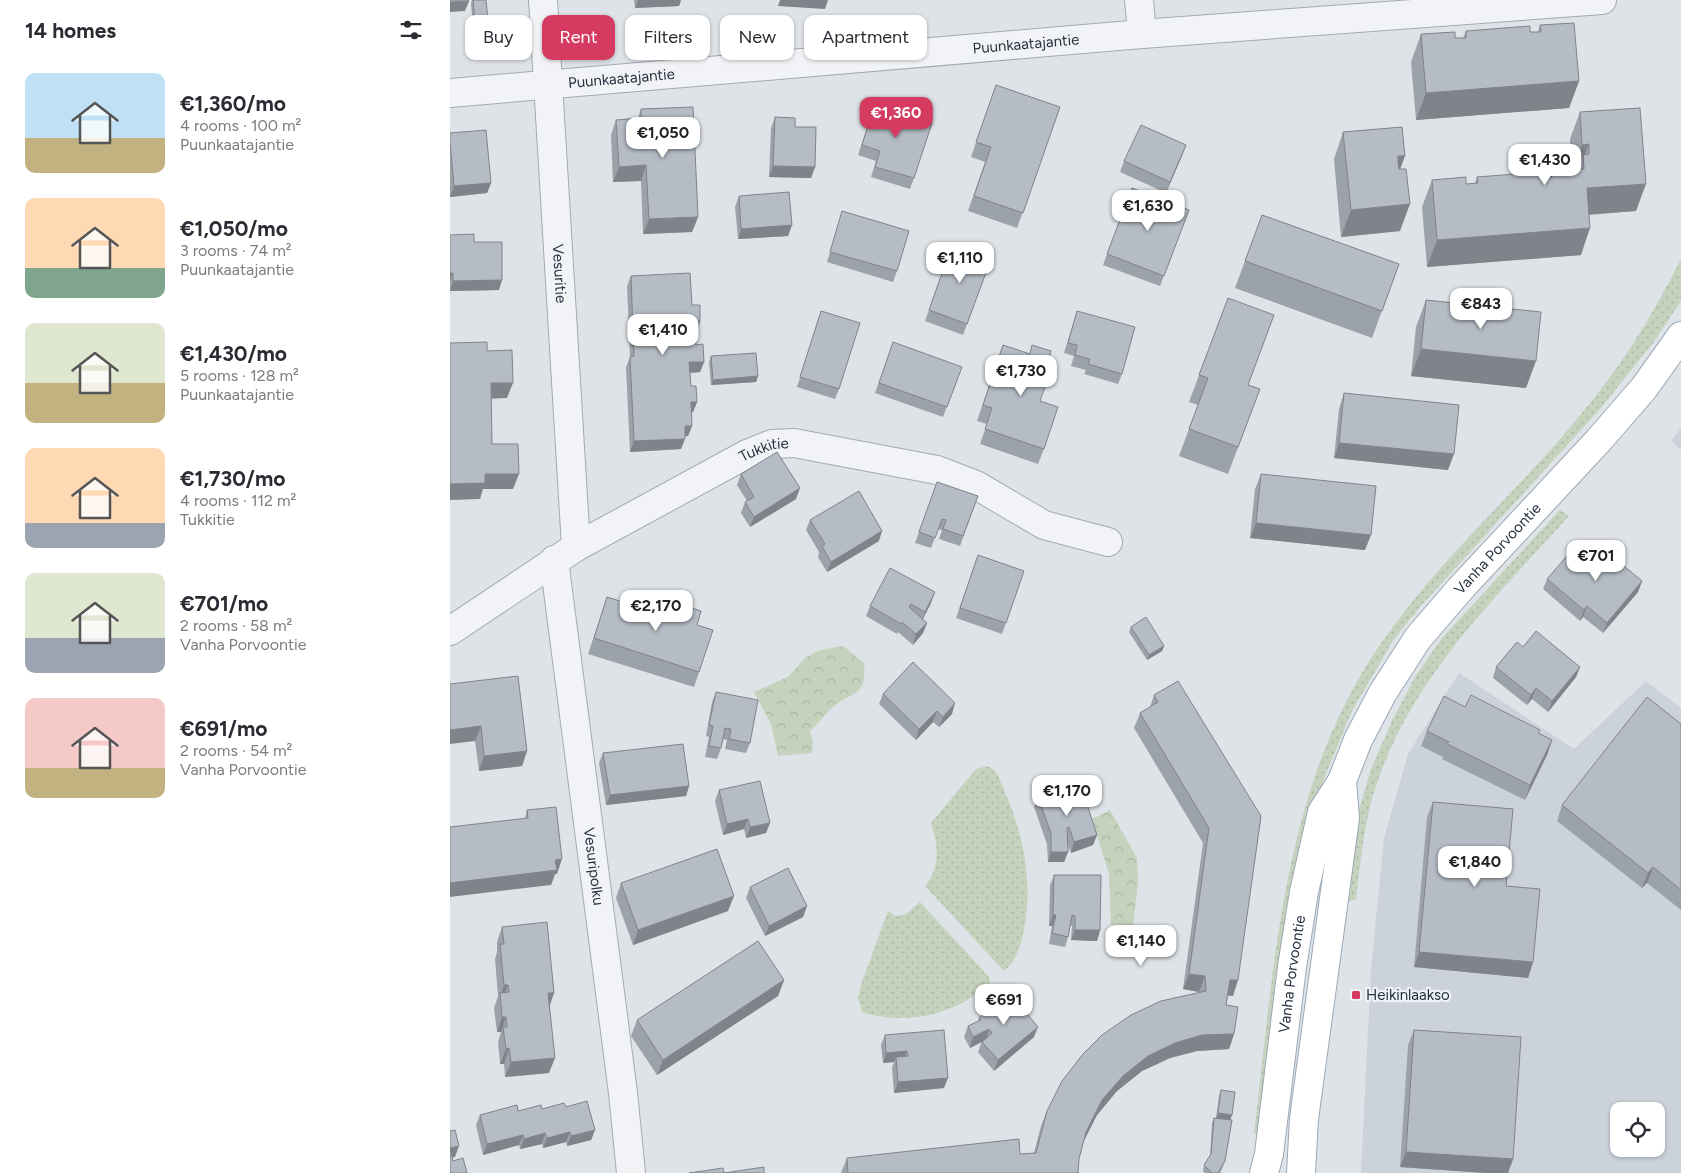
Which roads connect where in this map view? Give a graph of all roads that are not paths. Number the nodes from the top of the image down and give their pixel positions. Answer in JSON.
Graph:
{"nodes":[{"id":1,"x":543,"y":0,"type":"edge"},
{"id":2,"x":1139,"y":0,"type":"edge"},
{"id":3,"x":1602,"y":0,"type":"edge"},
{"id":4,"x":1142,"y":34,"type":"junction"},
{"id":5,"x":549,"y":83,"type":"junction"},
{"id":6,"x":450,"y":93,"type":"edge"},
{"id":7,"x":1681,"y":336,"type":"edge"},
{"id":8,"x":1108,"y":542,"type":"dead end"},
{"id":9,"x":565,"y":554,"type":"junction"},
{"id":10,"x":450,"y":631,"type":"edge"},
{"id":11,"x":1342,"y":781,"type":"junction"},
{"id":12,"x":631,"y":1173,"type":"edge"},
{"id":13,"x":1264,"y":1173,"type":"edge"},
{"id":14,"x":1301,"y":1173,"type":"edge"}],
"edges":[{"from":1,"to":5,"type":"street","name":"Vesuritie"},
{"from":2,"to":4,"type":"street"},
{"from":3,"to":4,"type":"street","name":"Puunkaatajantie"},
{"from":4,"to":5,"type":"street","name":"Puunkaatajantie"},
{"from":5,"to":6,"type":"street","name":"Puunkaatajantie"},
{"from":5,"to":9,"type":"street","name":"Vesuritie"},
{"from":7,"to":11,"type":"main road","name":"Vanha Porvoontie"},
{"from":8,"to":9,"type":"street","name":"Tukkitie"},
{"from":9,"to":10,"type":"street","name":"Tukkitie"},
{"from":9,"to":12,"type":"street","name":"Vesuripolku"},
{"from":11,"to":13,"type":"main road","name":"Vanha Porvoontie"},
{"from":11,"to":14,"type":"main road","name":"Vanha Porvoontie"}]}
